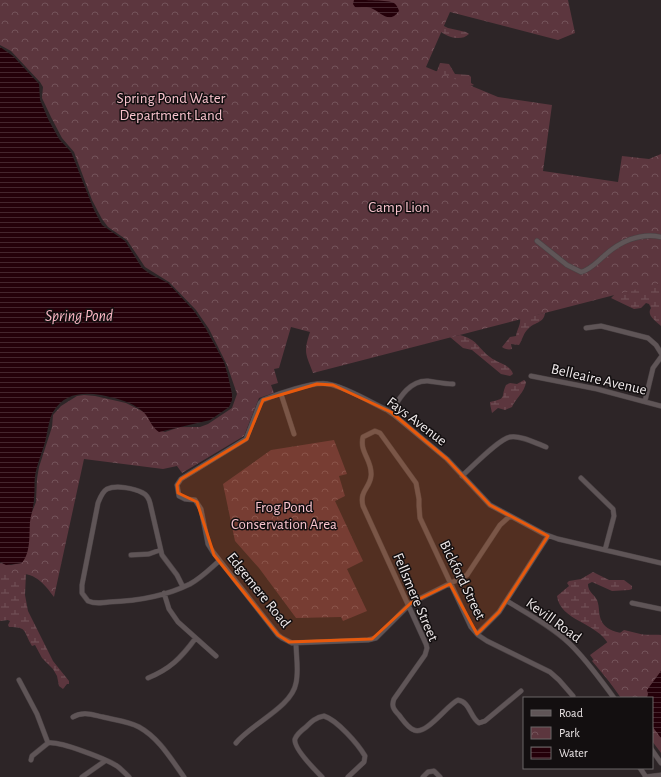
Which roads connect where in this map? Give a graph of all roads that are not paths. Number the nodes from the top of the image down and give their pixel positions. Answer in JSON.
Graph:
{"nodes":[{"id":1,"x":661,"y":237,"type":"edge"},
{"id":2,"x":537,"y":241,"type":"dead end"},
{"id":3,"x":586,"y":328,"type":"dead end"},
{"id":4,"x":661,"y":353,"type":"edge"},
{"id":5,"x":661,"y":357,"type":"edge"},
{"id":6,"x":531,"y":376,"type":"dead end"},
{"id":7,"x":453,"y":384,"type":"dead end"},
{"id":8,"x":281,"y":394,"type":"junction"},
{"id":9,"x":645,"y":401,"type":"junction"},
{"id":10,"x":661,"y":406,"type":"edge"},
{"id":11,"x":390,"y":412,"type":"junction"},
{"id":12,"x":294,"y":434,"type":"dead end"},
{"id":13,"x":361,"y":443,"type":"joint"},
{"id":14,"x":546,"y":447,"type":"dead end"},
{"id":15,"x":462,"y":476,"type":"junction"},
{"id":16,"x":581,"y":478,"type":"dead end"},
{"id":17,"x":177,"y":488,"type":"joint"},
{"id":18,"x":510,"y":516,"type":"junction"},
{"id":19,"x":548,"y":536,"type":"junction"},
{"id":20,"x":160,"y":550,"type":"junction"},
{"id":21,"x":605,"y":550,"type":"junction"},
{"id":22,"x":131,"y":555,"type":"dead end"},
{"id":23,"x":219,"y":561,"type":"junction"},
{"id":24,"x":661,"y":563,"type":"edge"},
{"id":25,"x":450,"y":584,"type":"junction"},
{"id":26,"x":183,"y":587,"type":"junction"},
{"id":27,"x":164,"y":593,"type":"junction"},
{"id":28,"x":507,"y":602,"type":"junction"},
{"id":29,"x":632,"y":603,"type":"dead end"},
{"id":30,"x":409,"y":605,"type":"junction"},
{"id":31,"x":661,"y":609,"type":"edge"},
{"id":32,"x":477,"y":634,"type":"junction"},
{"id":33,"x":195,"y":639,"type":"junction"},
{"id":34,"x":296,"y":643,"type":"junction"},
{"id":35,"x":216,"y":656,"type":"dead end"},
{"id":36,"x":148,"y":678,"type":"dead end"},
{"id":37,"x":19,"y":680,"type":"dead end"},
{"id":38,"x":521,"y":691,"type":"dead end"},
{"id":39,"x":573,"y":696,"type":"dead end"},
{"id":40,"x":613,"y":697,"type":"edge"},
{"id":41,"x":73,"y":717,"type":"dead end"},
{"id":42,"x":48,"y":743,"type":"junction"},
{"id":43,"x":236,"y":743,"type":"dead end"},
{"id":44,"x":653,"y":751,"type":"edge"},
{"id":45,"x":31,"y":760,"type":"dead end"},
{"id":46,"x":105,"y":761,"type":"junction"},
{"id":47,"x":661,"y":763,"type":"edge"},
{"id":48,"x":661,"y":775,"type":"edge"},
{"id":49,"x":82,"y":777,"type":"edge"},
{"id":50,"x":129,"y":777,"type":"edge"},
{"id":51,"x":184,"y":777,"type":"edge"},
{"id":52,"x":322,"y":777,"type":"edge"},
{"id":53,"x":348,"y":777,"type":"edge"},
{"id":54,"x":423,"y":777,"type":"edge"},
{"id":55,"x":440,"y":777,"type":"edge"},
{"id":56,"x":645,"y":777,"type":"edge"}],
"edges":[{"from":1,"to":2,"type":"street"},
{"from":3,"to":4,"type":"street"},
{"from":5,"to":9,"type":"street"},
{"from":6,"to":9,"type":"street","name":"Belleaire Avenue"},
{"from":7,"to":11,"type":"street"},
{"from":8,"to":11,"type":"street","name":"Fays Avenue"},
{"from":8,"to":12,"type":"street"},
{"from":8,"to":17,"type":"street","name":"Fays Avenue"},
{"from":9,"to":10,"type":"street","name":"Belleaire Avenue"},
{"from":11,"to":15,"type":"street","name":"Fays Avenue"},
{"from":13,"to":25,"type":"street","name":"Bickford Street"},
{"from":13,"to":30,"type":"street","name":"Fellsmere Street"},
{"from":14,"to":15,"type":"street"},
{"from":15,"to":18,"type":"street","name":"Fays Avenue"},
{"from":16,"to":21,"type":"street"},
{"from":17,"to":23,"type":"street","name":"Edgemere Road"},
{"from":18,"to":19,"type":"street","name":"Fays Avenue"},
{"from":18,"to":25,"type":"street","name":"Edgemere Road"},
{"from":19,"to":21,"type":"street","name":"Fays Avenue"},
{"from":19,"to":28,"type":"street"},
{"from":20,"to":22,"type":"street"},
{"from":20,"to":26,"type":"street"},
{"from":20,"to":27,"type":"street"},
{"from":21,"to":24,"type":"street","name":"Fays Avenue"},
{"from":23,"to":26,"type":"street"},
{"from":23,"to":34,"type":"street","name":"Edgemere Road"},
{"from":25,"to":30,"type":"street","name":"Edgemere Road"},
{"from":25,"to":32,"type":"street","name":"Bickford Street"},
{"from":26,"to":27,"type":"street"},
{"from":27,"to":33,"type":"street"},
{"from":28,"to":32,"type":"street"},
{"from":28,"to":40,"type":"street","name":"Kevill Road"},
{"from":29,"to":31,"type":"street"},
{"from":30,"to":34,"type":"street","name":"Edgemere Road"},
{"from":30,"to":38,"type":"street","name":"Fellsmere Street"},
{"from":32,"to":39,"type":"street","name":"Bickford Street"},
{"from":33,"to":35,"type":"street"},
{"from":33,"to":36,"type":"street"},
{"from":34,"to":43,"type":"street"},
{"from":37,"to":42,"type":"street"},
{"from":41,"to":51,"type":"street"},
{"from":42,"to":45,"type":"street"},
{"from":42,"to":46,"type":"street"},
{"from":44,"to":47,"type":"street"},
{"from":46,"to":49,"type":"street"},
{"from":46,"to":50,"type":"street"},
{"from":48,"to":56,"type":"street"},
{"from":52,"to":53,"type":"street"},
{"from":54,"to":55,"type":"street"}]}
